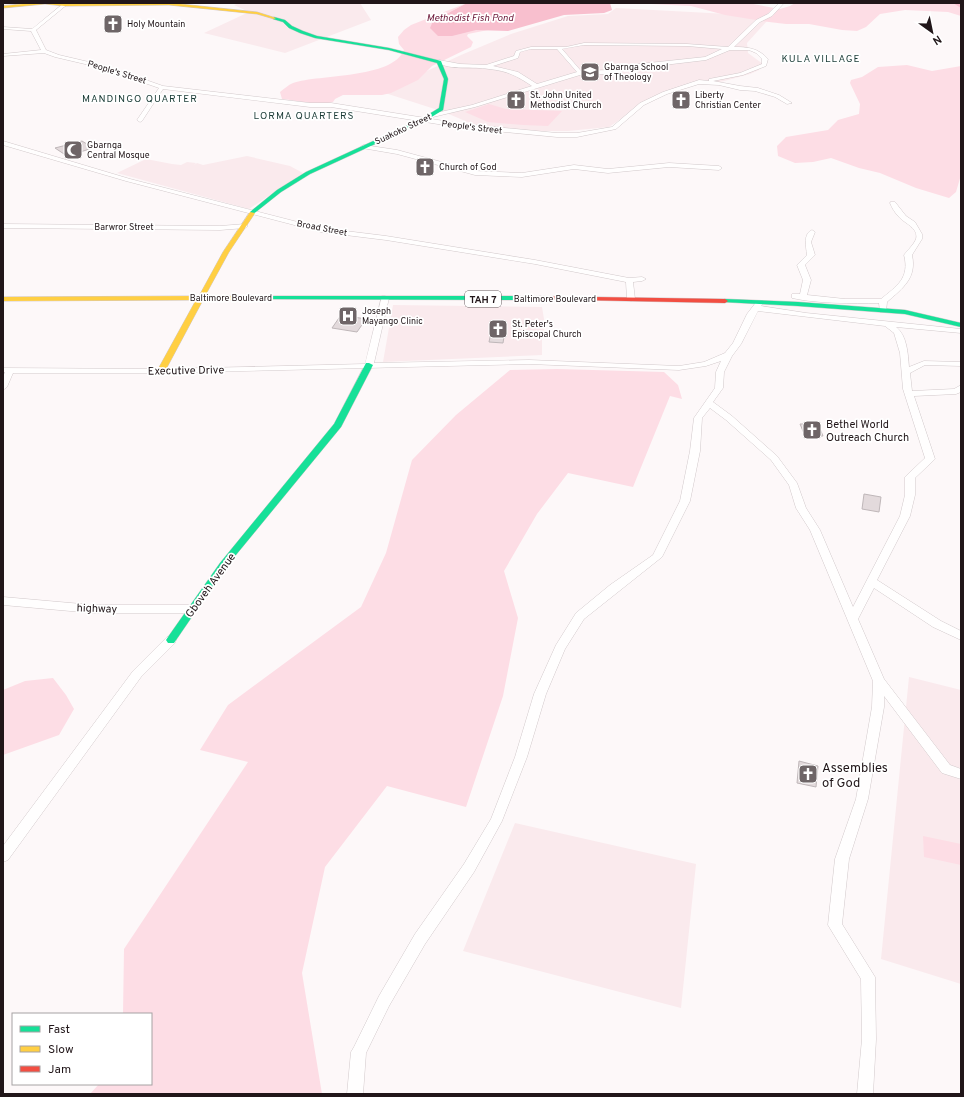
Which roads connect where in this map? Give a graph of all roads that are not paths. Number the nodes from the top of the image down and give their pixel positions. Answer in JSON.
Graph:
{"nodes":[{"id":1,"x":170,"y":3,"type":"edge"},
{"id":2,"x":782,"y":3,"type":"edge"},
{"id":3,"x":66,"y":4,"type":"edge"},
{"id":4,"x":3,"y":7,"type":"edge"},
{"id":5,"x":3,"y":28,"type":"edge"},
{"id":6,"x":33,"y":30,"type":"junction"},
{"id":7,"x":558,"y":48,"type":"junction"},
{"id":8,"x":730,"y":48,"type":"junction"},
{"id":9,"x":44,"y":51,"type":"junction"},
{"id":10,"x":3,"y":55,"type":"edge"},
{"id":11,"x":439,"y":62,"type":"junction"},
{"id":12,"x":486,"y":67,"type":"junction"},
{"id":13,"x":580,"y":73,"type":"junction"},
{"id":14,"x":699,"y":82,"type":"junction"},
{"id":15,"x":536,"y":86,"type":"junction"},
{"id":16,"x":162,"y":87,"type":"junction"},
{"id":17,"x":789,"y":103,"type":"dead end"},
{"id":18,"x":433,"y":115,"type":"junction"},
{"id":19,"x":140,"y":120,"type":"dead end"},
{"id":20,"x":423,"y":120,"type":"junction"},
{"id":21,"x":3,"y":143,"type":"edge"},
{"id":22,"x":364,"y":147,"type":"junction"},
{"id":23,"x":719,"y":168,"type":"dead end"},
{"id":24,"x":893,"y":203,"type":"dead end"},
{"id":25,"x":252,"y":213,"type":"junction"},
{"id":26,"x":3,"y":226,"type":"edge"},
{"id":27,"x":245,"y":226,"type":"junction"},
{"id":28,"x":812,"y":232,"type":"dead end"},
{"id":29,"x":642,"y":279,"type":"dead end"},
{"id":30,"x":629,"y":280,"type":"junction"},
{"id":31,"x":203,"y":298,"type":"junction"},
{"id":32,"x":385,"y":298,"type":"junction"},
{"id":33,"x":3,"y":299,"type":"edge"},
{"id":34,"x":631,"y":299,"type":"junction"},
{"id":35,"x":758,"y":306,"type":"junction"},
{"id":36,"x":883,"y":306,"type":"junction"},
{"id":37,"x":887,"y":323,"type":"junction"},
{"id":38,"x":961,"y":325,"type":"edge"},
{"id":39,"x":961,"y":331,"type":"edge"},
{"id":40,"x":728,"y":355,"type":"junction"},
{"id":41,"x":961,"y":364,"type":"edge"},
{"id":42,"x":369,"y":365,"type":"junction"},
{"id":43,"x":7,"y":370,"type":"edge"},
{"id":44,"x":161,"y":371,"type":"junction"},
{"id":45,"x":906,"y":372,"type":"junction"},
{"id":46,"x":3,"y":386,"type":"edge"},
{"id":47,"x":959,"y":391,"type":"edge"},
{"id":48,"x":909,"y":394,"type":"junction"},
{"id":49,"x":710,"y":404,"type":"junction"},
{"id":50,"x":871,"y":581,"type":"junction"},
{"id":51,"x":3,"y":601,"type":"edge"},
{"id":52,"x":192,"y":609,"type":"junction"},
{"id":53,"x":853,"y":618,"type":"junction"},
{"id":54,"x":961,"y":636,"type":"edge"},
{"id":55,"x":171,"y":640,"type":"joint"},
{"id":56,"x":879,"y":681,"type":"junction"},
{"id":57,"x":961,"y":774,"type":"edge"},
{"id":58,"x":3,"y":856,"type":"edge"},
{"id":59,"x":355,"y":1094,"type":"edge"},
{"id":60,"x":864,"y":1094,"type":"edge"}],
"edges":[{"from":1,"to":3,"type":"main road"},
{"from":1,"to":11,"type":"main road"},
{"from":2,"to":8,"type":"street"},
{"from":3,"to":4,"type":"main road"},
{"from":3,"to":6,"type":"street"},
{"from":5,"to":6,"type":"street"},
{"from":6,"to":9,"type":"street"},
{"from":7,"to":8,"type":"street"},
{"from":7,"to":12,"type":"street"},
{"from":7,"to":13,"type":"street"},
{"from":8,"to":13,"type":"street"},
{"from":8,"to":14,"type":"street"},
{"from":9,"to":10,"type":"street"},
{"from":9,"to":16,"type":"street","name":"People's Street"},
{"from":11,"to":12,"type":"street"},
{"from":11,"to":18,"type":"main road","name":"Suakoko Street"},
{"from":12,"to":15,"type":"street"},
{"from":13,"to":15,"type":"street"},
{"from":14,"to":17,"type":"street","name":"People's Street"},
{"from":14,"to":20,"type":"street","name":"People's Street"},
{"from":15,"to":18,"type":"street"},
{"from":16,"to":19,"type":"street"},
{"from":16,"to":20,"type":"street","name":"People's Street"},
{"from":18,"to":20,"type":"main road","name":"Suakoko Street"},
{"from":20,"to":22,"type":"main road","name":"Suakoko Street"},
{"from":21,"to":25,"type":"street","name":"Broad Street"},
{"from":22,"to":23,"type":"street"},
{"from":22,"to":25,"type":"main road","name":"Suakoko Street"},
{"from":24,"to":36,"type":"street"},
{"from":25,"to":27,"type":"main road","name":"Suakoko Street"},
{"from":25,"to":30,"type":"street","name":"Broad Street"},
{"from":26,"to":27,"type":"street","name":"Barwror Street"},
{"from":27,"to":31,"type":"main road","name":"Suakoko Street"},
{"from":28,"to":36,"type":"street"},
{"from":29,"to":30,"type":"street","name":"Broad Street"},
{"from":30,"to":34,"type":"street"},
{"from":31,"to":32,"type":"main road","name":"Baltimore Boulevard","number":"TAH 7"},
{"from":31,"to":33,"type":"main road","name":"Baltimore Boulevard","number":"TAH 7"},
{"from":31,"to":44,"type":"main road","name":"Suakoko Street"},
{"from":32,"to":34,"type":"main road","name":"Baltimore Boulevard","number":"TAH 7"},
{"from":32,"to":42,"type":"street","name":"Gboveh Avenue"},
{"from":34,"to":35,"type":"main road","name":"Baltimore Boulevard","number":"TAH 7"},
{"from":35,"to":36,"type":"main road","name":"Baltimore Boulevard","number":"TAH 7"},
{"from":35,"to":37,"type":"street"},
{"from":35,"to":40,"type":"street"},
{"from":36,"to":38,"type":"main road","name":"Baltimore Boulevard","number":"TAH 7"},
{"from":37,"to":39,"type":"street"},
{"from":37,"to":45,"type":"street"},
{"from":40,"to":42,"type":"street","name":"Executive Drive"},
{"from":40,"to":49,"type":"street"},
{"from":41,"to":45,"type":"street"},
{"from":42,"to":44,"type":"street","name":"Executive Drive"},
{"from":42,"to":52,"type":"main road","name":"Gboveh Avenue"},
{"from":43,"to":44,"type":"street","name":"Executive Drive"},
{"from":43,"to":46,"type":"street"},
{"from":45,"to":48,"type":"street"},
{"from":47,"to":48,"type":"street"},
{"from":48,"to":50,"type":"street"},
{"from":49,"to":53,"type":"street"},
{"from":49,"to":59,"type":"street"},
{"from":50,"to":53,"type":"street"},
{"from":50,"to":54,"type":"street"},
{"from":51,"to":52,"type":"street","name":"highway"},
{"from":52,"to":55,"type":"main road","name":"Gboveh Avenue"},
{"from":53,"to":56,"type":"street"},
{"from":55,"to":58,"type":"street","name":"Gboveh Avenue"},
{"from":56,"to":57,"type":"street"},
{"from":56,"to":60,"type":"street"}]}
